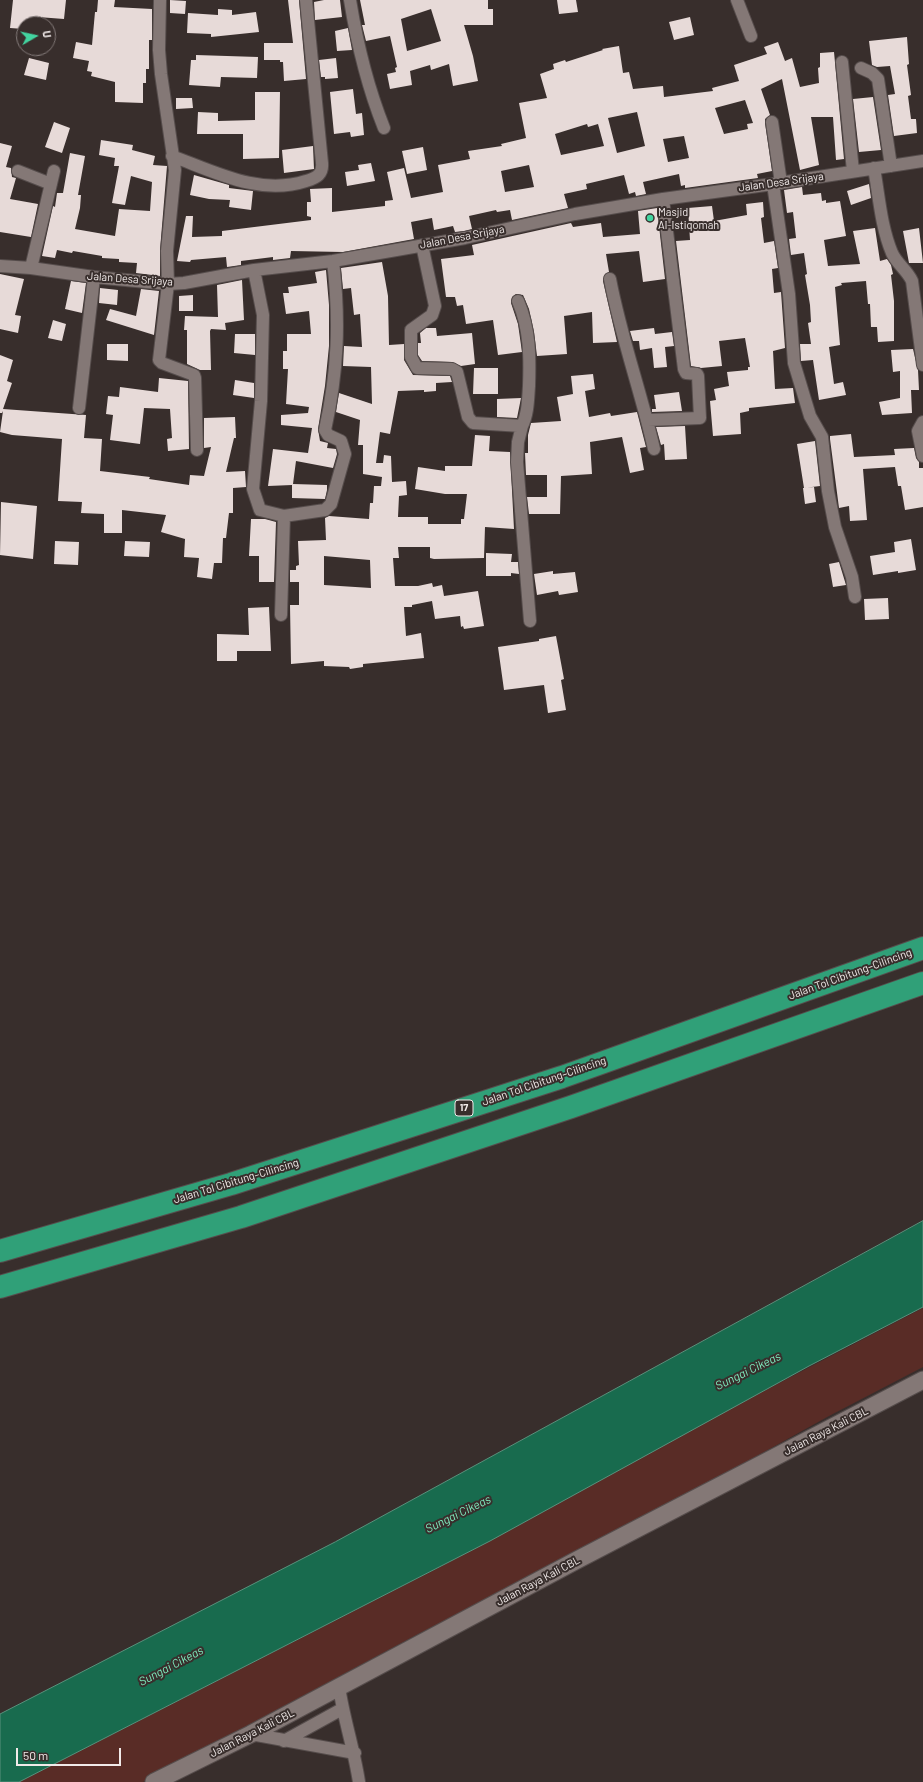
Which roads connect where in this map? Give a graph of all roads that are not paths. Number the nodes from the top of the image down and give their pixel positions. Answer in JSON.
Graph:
{"nodes":[{"id":1,"x":160,"y":0,"type":"edge"},
{"id":2,"x":306,"y":0,"type":"edge"},
{"id":3,"x":350,"y":0,"type":"edge"},
{"id":4,"x":737,"y":0,"type":"edge"},
{"id":5,"x":751,"y":36,"type":"dead end"},
{"id":6,"x":842,"y":62,"type":"dead end"},
{"id":7,"x":861,"y":68,"type":"dead end"},
{"id":8,"x":772,"y":122,"type":"dead end"},
{"id":9,"x":384,"y":128,"type":"dead end"},
{"id":10,"x":172,"y":156,"type":"junction"},
{"id":11,"x":923,"y":161,"type":"edge"},
{"id":12,"x":891,"y":166,"type":"junction"},
{"id":13,"x":874,"y":168,"type":"junction"},
{"id":14,"x":18,"y":171,"type":"dead end"},
{"id":15,"x":54,"y":171,"type":"dead end"},
{"id":16,"x":853,"y":171,"type":"junction"},
{"id":17,"x":777,"y":183,"type":"junction"},
{"id":18,"x":51,"y":184,"type":"junction"},
{"id":19,"x":663,"y":199,"type":"junction"},
{"id":20,"x":422,"y":245,"type":"junction"},
{"id":21,"x":333,"y":261,"type":"junction"},
{"id":22,"x":0,"y":266,"type":"edge"},
{"id":23,"x":31,"y":268,"type":"junction"},
{"id":24,"x":254,"y":270,"type":"junction"},
{"id":25,"x":94,"y":277,"type":"junction"},
{"id":26,"x":610,"y":279,"type":"dead end"},
{"id":27,"x":168,"y":284,"type":"junction"},
{"id":28,"x":518,"y":302,"type":"dead end"},
{"id":29,"x":923,"y":365,"type":"edge"},
{"id":30,"x":79,"y":408,"type":"dead end"},
{"id":31,"x":648,"y":420,"type":"junction"},
{"id":32,"x":923,"y":422,"type":"edge"},
{"id":33,"x":522,"y":426,"type":"junction"},
{"id":34,"x":654,"y":449,"type":"dead end"},
{"id":35,"x":197,"y":450,"type":"dead end"},
{"id":36,"x":923,"y":456,"type":"edge"},
{"id":37,"x":284,"y":516,"type":"junction"},
{"id":38,"x":855,"y":597,"type":"dead end"},
{"id":39,"x":281,"y":614,"type":"dead end"},
{"id":40,"x":530,"y":621,"type":"dead end"},
{"id":41,"x":923,"y":948,"type":"edge"},
{"id":42,"x":923,"y":983,"type":"edge"},
{"id":43,"x":0,"y":1251,"type":"edge"},
{"id":44,"x":0,"y":1287,"type":"edge"},
{"id":45,"x":923,"y":1380,"type":"edge"},
{"id":46,"x":339,"y":1687,"type":"junction"},
{"id":47,"x":342,"y":1709,"type":"junction"},
{"id":48,"x":251,"y":1734,"type":"junction"},
{"id":49,"x":284,"y":1741,"type":"junction"},
{"id":50,"x":355,"y":1753,"type":"junction"},
{"id":51,"x":154,"y":1782,"type":"edge"},
{"id":52,"x":359,"y":1782,"type":"edge"}],
"edges":[{"from":1,"to":10,"type":"street"},
{"from":2,"to":10,"type":"street"},
{"from":3,"to":9,"type":"street"},
{"from":4,"to":5,"type":"street"},
{"from":6,"to":16,"type":"street"},
{"from":7,"to":12,"type":"street"},
{"from":8,"to":17,"type":"street"},
{"from":10,"to":27,"type":"street"},
{"from":11,"to":12,"type":"street","name":"Jalan Desa Srijaya"},
{"from":12,"to":13,"type":"street","name":"Jalan Desa Srijaya"},
{"from":13,"to":16,"type":"street","name":"Jalan Desa Srijaya"},
{"from":13,"to":29,"type":"street"},
{"from":14,"to":18,"type":"street"},
{"from":15,"to":18,"type":"street"},
{"from":16,"to":17,"type":"street","name":"Jalan Desa Srijaya"},
{"from":17,"to":19,"type":"street","name":"Jalan Desa Srijaya"},
{"from":17,"to":38,"type":"street"},
{"from":18,"to":23,"type":"street"},
{"from":19,"to":20,"type":"street","name":"Jalan Desa Srijaya"},
{"from":19,"to":31,"type":"street"},
{"from":20,"to":21,"type":"street","name":"Jalan Desa Srijaya"},
{"from":20,"to":33,"type":"street"},
{"from":21,"to":24,"type":"street","name":"Jalan Desa Srijaya"},
{"from":21,"to":37,"type":"street"},
{"from":22,"to":23,"type":"street","name":"Jalan Desa Srijaya"},
{"from":23,"to":25,"type":"street","name":"Jalan Desa Srijaya"},
{"from":24,"to":27,"type":"street","name":"Jalan Desa Srijaya"},
{"from":24,"to":37,"type":"street"},
{"from":25,"to":27,"type":"street","name":"Jalan Desa Srijaya"},
{"from":25,"to":30,"type":"street"},
{"from":26,"to":31,"type":"street"},
{"from":27,"to":35,"type":"street"},
{"from":28,"to":33,"type":"street"},
{"from":31,"to":34,"type":"street"},
{"from":32,"to":36,"type":"street"},
{"from":33,"to":40,"type":"street"},
{"from":37,"to":39,"type":"street"},
{"from":41,"to":43,"type":"highway","name":"Jalan Tol Cibitung–Cilincing","number":"17"},
{"from":42,"to":44,"type":"highway"},
{"from":45,"to":46,"type":"street","name":"Jalan Raya Kali CBL"},
{"from":46,"to":47,"type":"street"},
{"from":46,"to":48,"type":"street","name":"Jalan Raya Kali CBL"},
{"from":47,"to":49,"type":"street"},
{"from":47,"to":50,"type":"street"},
{"from":48,"to":49,"type":"street"},
{"from":48,"to":51,"type":"street","name":"Jalan Raya Kali CBL"},
{"from":49,"to":50,"type":"street"},
{"from":50,"to":52,"type":"street"}]}
